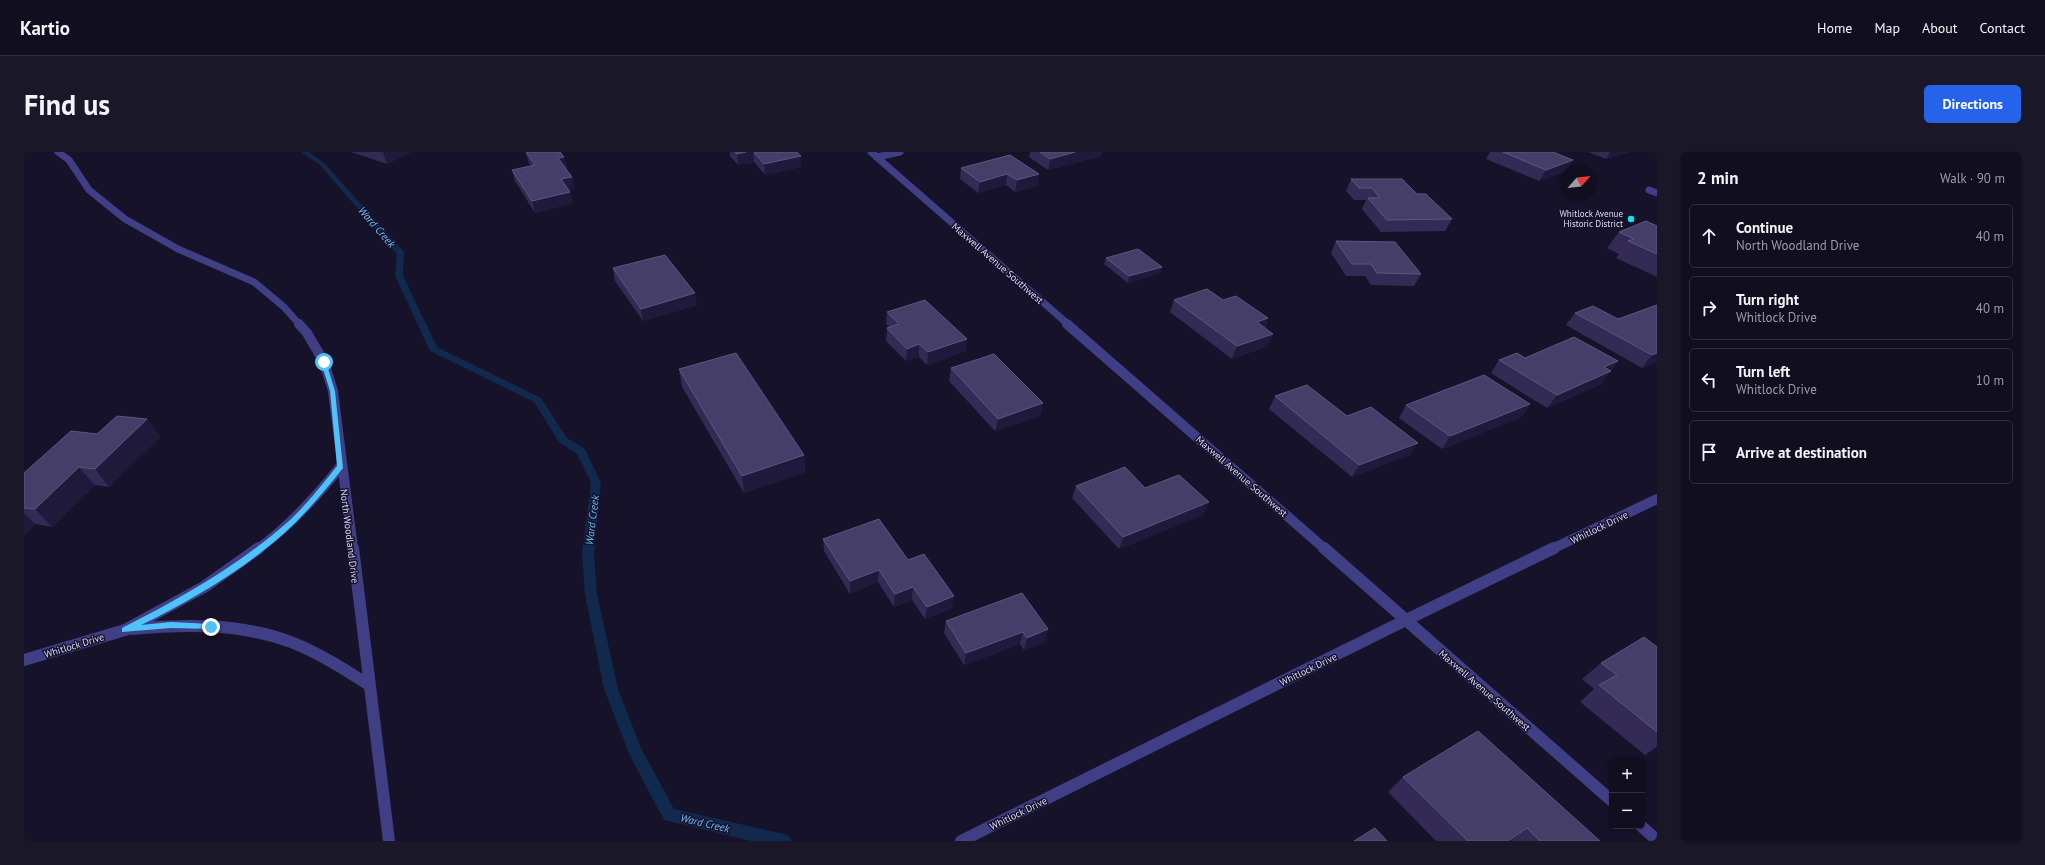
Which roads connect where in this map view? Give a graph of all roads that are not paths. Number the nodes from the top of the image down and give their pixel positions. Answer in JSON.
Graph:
{"nodes":[{"id":1,"x":58,"y":152,"type":"edge"},
{"id":2,"x":900,"y":152,"type":"edge"},
{"id":3,"x":874,"y":155,"type":"edge"},
{"id":4,"x":1649,"y":190,"type":"dead end"},
{"id":5,"x":1657,"y":193,"type":"edge"},
{"id":6,"x":341,"y":466,"type":"junction"},
{"id":7,"x":1657,"y":499,"type":"edge"},
{"id":8,"x":1406,"y":620,"type":"junction"},
{"id":9,"x":125,"y":630,"type":"junction"},
{"id":10,"x":24,"y":660,"type":"edge"},
{"id":11,"x":369,"y":685,"type":"junction"},
{"id":12,"x":1609,"y":798,"type":"edge"},
{"id":13,"x":1644,"y":829,"type":"edge"},
{"id":14,"x":1657,"y":840,"type":"edge"},
{"id":15,"x":389,"y":841,"type":"edge"},
{"id":16,"x":960,"y":841,"type":"edge"}],
"edges":[{"from":1,"to":6,"type":"street","name":"North Woodland Drive"},
{"from":2,"to":3,"type":"street"},
{"from":3,"to":8,"type":"street","name":"Maxwell Avenue Southwest"},
{"from":4,"to":5,"type":"street"},
{"from":6,"to":9,"type":"street","name":"Whitlock Drive"},
{"from":6,"to":11,"type":"street","name":"North Woodland Drive"},
{"from":7,"to":8,"type":"street","name":"Whitlock Drive"},
{"from":8,"to":12,"type":"street","name":"Maxwell Avenue Southwest"},
{"from":8,"to":16,"type":"street","name":"Whitlock Drive"},
{"from":9,"to":10,"type":"street","name":"Whitlock Drive"},
{"from":9,"to":11,"type":"street","name":"Whitlock Drive"},
{"from":11,"to":15,"type":"street","name":"North Woodland Drive"},
{"from":13,"to":14,"type":"street"}]}
